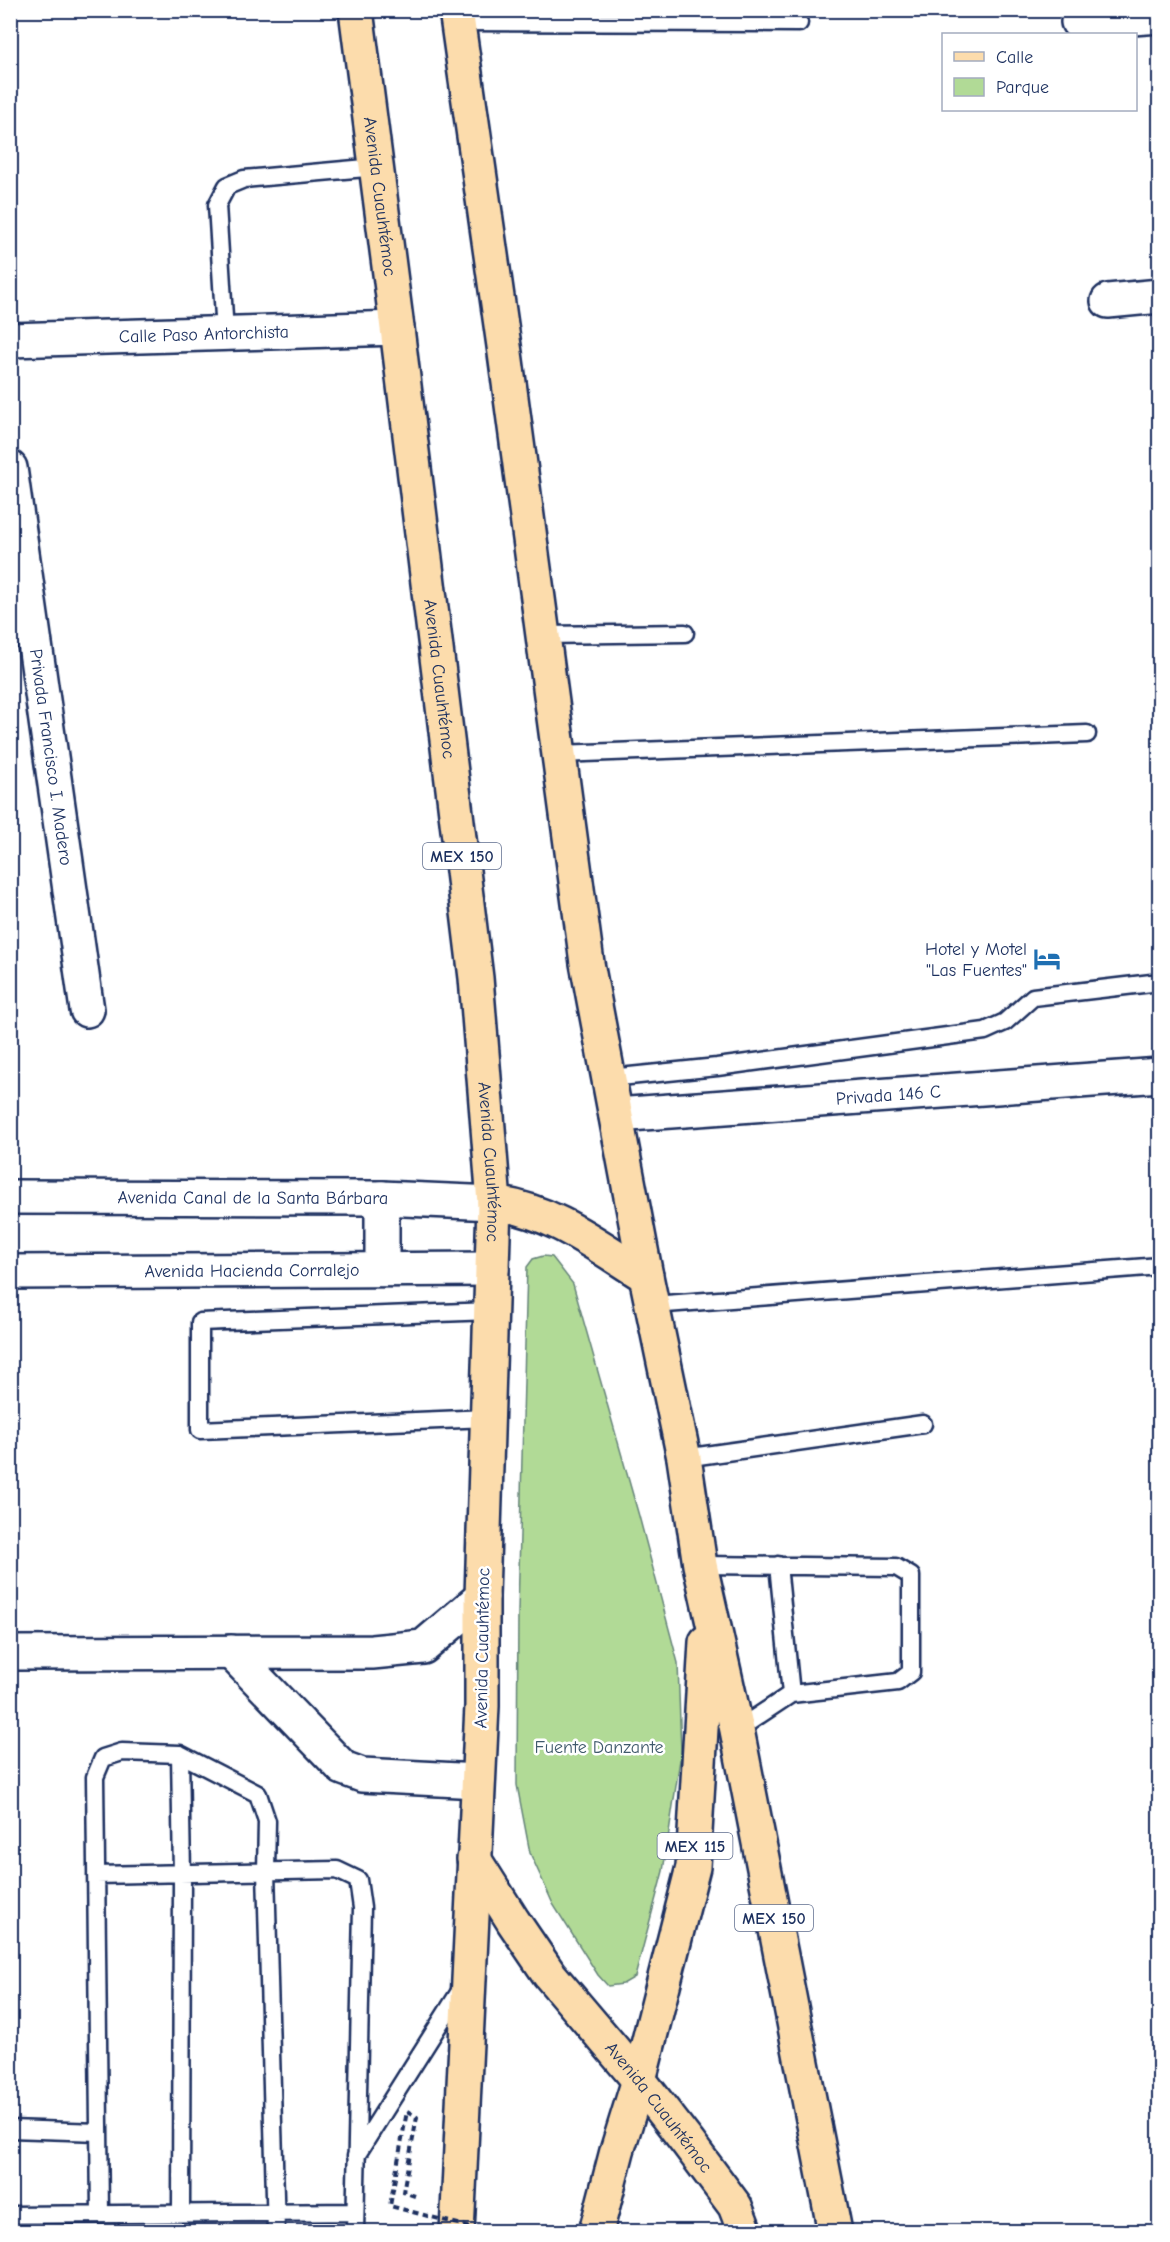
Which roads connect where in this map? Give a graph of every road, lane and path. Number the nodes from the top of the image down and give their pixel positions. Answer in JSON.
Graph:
{"nodes":[{"id":1,"x":356,"y":10,"type":"edge"},
{"id":2,"x":457,"y":16,"type":"edge"},
{"id":3,"x":1160,"y":16,"type":"edge"},
{"id":4,"x":1078,"y":22,"type":"dead end"},
{"id":5,"x":799,"y":23,"type":"dead end"},
{"id":6,"x":377,"y":167,"type":"junction"},
{"id":7,"x":1160,"y":296,"type":"edge"},
{"id":8,"x":1108,"y":301,"type":"dead end"},
{"id":9,"x":398,"y":328,"type":"junction"},
{"id":10,"x":225,"y":333,"type":"junction"},
{"id":11,"x":10,"y":340,"type":"edge"},
{"id":12,"x":10,"y":468,"type":"edge"},
{"id":13,"x":685,"y":633,"type":"dead end"},
{"id":14,"x":544,"y":635,"type":"junction"},
{"id":15,"x":1087,"y":734,"type":"dead end"},
{"id":16,"x":559,"y":754,"type":"junction"},
{"id":17,"x":1160,"y":982,"type":"edge"},
{"id":18,"x":87,"y":1010,"type":"dead end"},
{"id":19,"x":1160,"y":1075,"type":"edge"},
{"id":20,"x":610,"y":1078,"type":"junction"},
{"id":21,"x":616,"y":1115,"type":"junction"},
{"id":22,"x":10,"y":1197,"type":"edge"},
{"id":23,"x":382,"y":1198,"type":"junction"},
{"id":24,"x":494,"y":1203,"type":"junction"},
{"id":25,"x":1160,"y":1266,"type":"edge"},
{"id":26,"x":382,"y":1269,"type":"junction"},
{"id":27,"x":492,"y":1269,"type":"junction"},
{"id":28,"x":10,"y":1272,"type":"edge"},
{"id":29,"x":650,"y":1290,"type":"junction"},
{"id":30,"x":491,"y":1311,"type":"junction"},
{"id":31,"x":488,"y":1418,"type":"junction"},
{"id":32,"x":923,"y":1425,"type":"dead end"},
{"id":33,"x":684,"y":1458,"type":"junction"},
{"id":34,"x":700,"y":1565,"type":"junction"},
{"id":35,"x":778,"y":1566,"type":"junction"},
{"id":36,"x":482,"y":1597,"type":"junction"},
{"id":37,"x":708,"y":1605,"type":"junction"},
{"id":38,"x":231,"y":1652,"type":"junction"},
{"id":39,"x":10,"y":1653,"type":"edge"},
{"id":40,"x":791,"y":1694,"type":"junction"},
{"id":41,"x":737,"y":1730,"type":"junction"},
{"id":42,"x":180,"y":1754,"type":"junction"},
{"id":43,"x":478,"y":1781,"type":"junction"},
{"id":44,"x":474,"y":1858,"type":"junction"},
{"id":45,"x":266,"y":1871,"type":"junction"},
{"id":46,"x":96,"y":1875,"type":"junction"},
{"id":47,"x":182,"y":1875,"type":"junction"},
{"id":48,"x":469,"y":1977,"type":"junction"},
{"id":49,"x":639,"y":2080,"type":"junction"},
{"id":50,"x":10,"y":2129,"type":"edge"},
{"id":51,"x":99,"y":2132,"type":"junction"},
{"id":52,"x":356,"y":2156,"type":"junction"},
{"id":53,"x":415,"y":2196,"type":"dead end"},
{"id":54,"x":355,"y":2212,"type":"junction"},
{"id":55,"x":181,"y":2213,"type":"junction"},
{"id":56,"x":100,"y":2214,"type":"junction"},
{"id":57,"x":276,"y":2214,"type":"junction"},
{"id":58,"x":10,"y":2215,"type":"edge"},
{"id":59,"x":276,"y":2232,"type":"edge"},
{"id":60,"x":355,"y":2232,"type":"edge"},
{"id":61,"x":457,"y":2232,"type":"edge"},
{"id":62,"x":488,"y":2232,"type":"edge"},
{"id":63,"x":596,"y":2232,"type":"edge"},
{"id":64,"x":745,"y":2232,"type":"edge"},
{"id":65,"x":835,"y":2232,"type":"edge"}],
"edges":[{"from":1,"to":6,"type":"main road","name":"Avenida Cuauhtémoc","number":"MEX 150"},
{"from":2,"to":5,"type":"lane"},
{"from":2,"to":14,"type":"main road","number":"MEX 150"},
{"from":3,"to":4,"type":"street"},
{"from":6,"to":9,"type":"main road","name":"Avenida Cuauhtémoc","number":"MEX 150"},
{"from":6,"to":10,"type":"lane"},
{"from":7,"to":8,"type":"street"},
{"from":9,"to":10,"type":"street","name":"Calle Paso Antorchista"},
{"from":9,"to":24,"type":"main road","name":"Avenida Cuauhtémoc","number":"MEX 150"},
{"from":10,"to":11,"type":"street","name":"Calle Paso Antorchista"},
{"from":12,"to":18,"type":"street","name":"Privada Francisco I. Madero"},
{"from":13,"to":14,"type":"lane"},
{"from":14,"to":16,"type":"main road","number":"MEX 150"},
{"from":15,"to":16,"type":"lane"},
{"from":16,"to":20,"type":"main road","number":"MEX 150"},
{"from":17,"to":20,"type":"lane"},
{"from":19,"to":21,"type":"street","name":"Privada 146 C"},
{"from":20,"to":21,"type":"main road","number":"MEX 150"},
{"from":21,"to":29,"type":"main road","number":"MEX 150"},
{"from":22,"to":23,"type":"street","name":"Avenida Canal de la Santa Bárbara"},
{"from":23,"to":24,"type":"street","name":"Avenida Canal de la Santa Bárbara"},
{"from":23,"to":26,"type":"street"},
{"from":24,"to":27,"type":"main road","name":"Avenida Cuauhtémoc","number":"MEX 150"},
{"from":24,"to":29,"type":"main road"},
{"from":25,"to":29,"type":"lane"},
{"from":26,"to":27,"type":"street","name":"Avenida Hacienda Corralejo"},
{"from":26,"to":28,"type":"street","name":"Avenida Hacienda Corralejo"},
{"from":27,"to":30,"type":"main road","name":"Avenida Cuauhtémoc","number":"MEX 150"},
{"from":29,"to":33,"type":"main road","number":"MEX 150"},
{"from":30,"to":31,"type":"main road","name":"Avenida Cuauhtémoc","number":"MEX 150"},
{"from":30,"to":31,"type":"lane"},
{"from":31,"to":36,"type":"main road","name":"Avenida Cuauhtémoc","number":"MEX 150"},
{"from":32,"to":33,"type":"lane"},
{"from":33,"to":34,"type":"main road","number":"MEX 150"},
{"from":34,"to":35,"type":"lane"},
{"from":34,"to":37,"type":"main road","number":"MEX 150"},
{"from":35,"to":40,"type":"lane"},
{"from":35,"to":40,"type":"lane"},
{"from":36,"to":38,"type":"street"},
{"from":36,"to":43,"type":"main road","name":"Avenida Cuauhtémoc","number":"MEX 150"},
{"from":37,"to":41,"type":"main road","number":"MEX 150"},
{"from":37,"to":49,"type":"main road","number":"MEX 115"},
{"from":38,"to":39,"type":"street"},
{"from":38,"to":43,"type":"street"},
{"from":40,"to":41,"type":"lane"},
{"from":41,"to":65,"type":"main road","number":"MEX 150"},
{"from":42,"to":45,"type":"lane"},
{"from":42,"to":46,"type":"lane"},
{"from":42,"to":47,"type":"lane"},
{"from":43,"to":44,"type":"main road","name":"Avenida Cuauhtémoc","number":"MEX 150"},
{"from":44,"to":48,"type":"main road"},
{"from":44,"to":49,"type":"main road","name":"Avenida Cuauhtémoc"},
{"from":45,"to":47,"type":"lane"},
{"from":45,"to":52,"type":"lane"},
{"from":45,"to":57,"type":"lane"},
{"from":46,"to":47,"type":"lane"},
{"from":46,"to":51,"type":"lane"},
{"from":47,"to":55,"type":"lane"},
{"from":48,"to":52,"type":"lane"},
{"from":48,"to":61,"type":"main road"},
{"from":49,"to":63,"type":"main road","number":"MEX 115"},
{"from":49,"to":64,"type":"main road","name":"Avenida Cuauhtémoc"},
{"from":50,"to":51,"type":"lane"},
{"from":51,"to":56,"type":"lane"},
{"from":52,"to":54,"type":"lane"},
{"from":53,"to":62,"type":"path","bridge":true},
{"from":54,"to":57,"type":"lane"},
{"from":54,"to":60,"type":"lane"},
{"from":55,"to":56,"type":"lane"},
{"from":55,"to":57,"type":"lane"},
{"from":56,"to":58,"type":"lane"},
{"from":57,"to":59,"type":"lane"}]}
